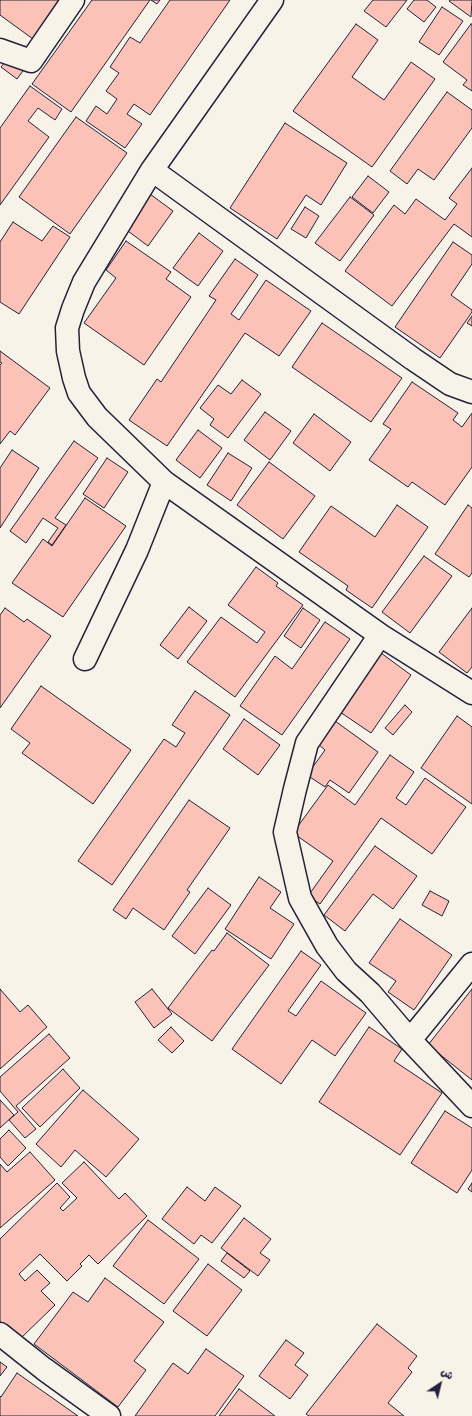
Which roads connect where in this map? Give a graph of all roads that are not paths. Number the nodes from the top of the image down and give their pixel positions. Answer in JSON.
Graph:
{"nodes":[{"id":1,"x":73,"y":0,"type":"edge"},
{"id":2,"x":272,"y":0,"type":"edge"},
{"id":3,"x":0,"y":50,"type":"edge"},
{"id":4,"x":152,"y":170,"type":"junction"},
{"id":5,"x":472,"y":392,"type":"edge"},
{"id":6,"x":164,"y":482,"type":"junction"},
{"id":7,"x":380,"y":634,"type":"junction"},
{"id":8,"x":85,"y":659,"type":"dead end"},
{"id":9,"x":472,"y":692,"type":"edge"},
{"id":10,"x":472,"y":964,"type":"edge"},
{"id":11,"x":410,"y":1040,"type":"junction"},
{"id":12,"x":472,"y":1106,"type":"edge"},
{"id":13,"x":0,"y":1334,"type":"edge"},
{"id":14,"x":109,"y":1416,"type":"edge"}],
"edges":[{"from":1,"to":3,"type":"street"},
{"from":2,"to":4,"type":"street"},
{"from":4,"to":5,"type":"street"},
{"from":4,"to":6,"type":"street"},
{"from":6,"to":7,"type":"street"},
{"from":6,"to":8,"type":"street"},
{"from":7,"to":9,"type":"street"},
{"from":7,"to":11,"type":"street"},
{"from":10,"to":11,"type":"street"},
{"from":11,"to":12,"type":"street"},
{"from":13,"to":14,"type":"street"}]}
